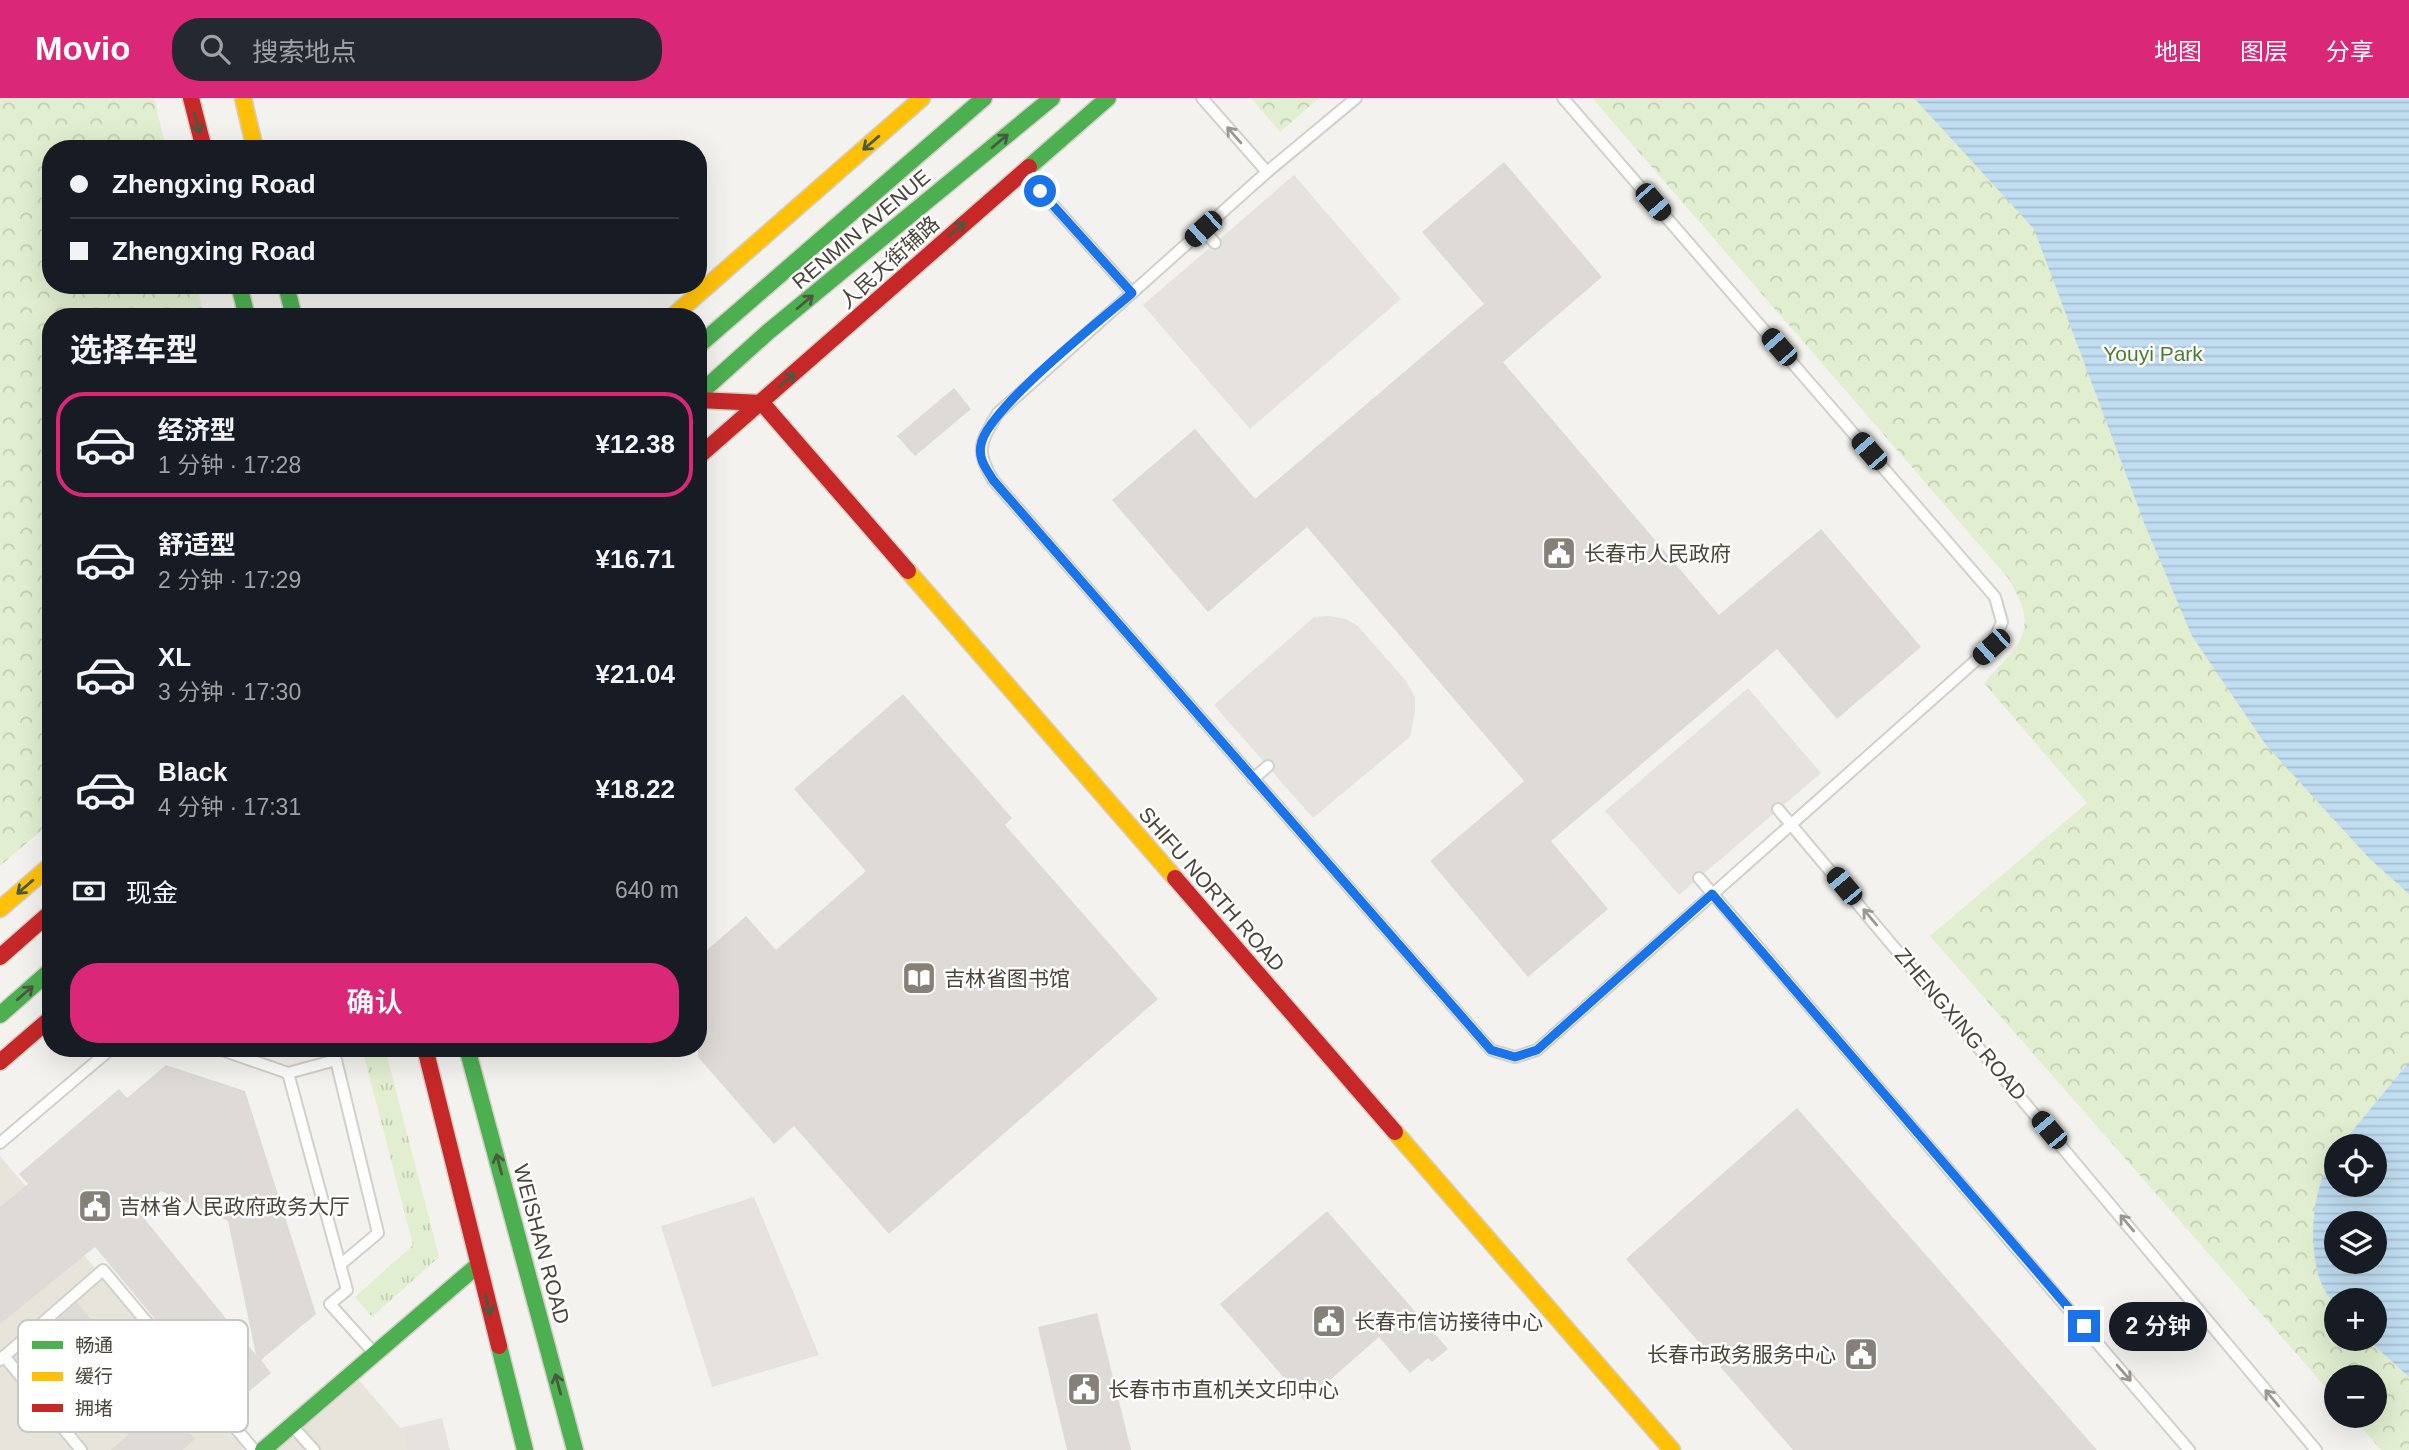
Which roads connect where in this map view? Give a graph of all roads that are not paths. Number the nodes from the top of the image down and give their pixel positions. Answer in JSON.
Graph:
{"nodes":[{"id":1,"x":191,"y":98,"type":"edge"},
{"id":2,"x":243,"y":98,"type":"edge"},
{"id":3,"x":922,"y":98,"type":"edge"},
{"id":4,"x":984,"y":98,"type":"edge"},
{"id":5,"x":1052,"y":98,"type":"edge"},
{"id":6,"x":1108,"y":98,"type":"edge"},
{"id":7,"x":1202,"y":98,"type":"edge"},
{"id":8,"x":1356,"y":98,"type":"edge"},
{"id":9,"x":1563,"y":98,"type":"edge"},
{"id":10,"x":202,"y":140,"type":"edge"},
{"id":11,"x":253,"y":140,"type":"edge"},
{"id":12,"x":1022,"y":171,"type":"junction"},
{"id":13,"x":1267,"y":172,"type":"junction"},
{"id":14,"x":1203,"y":229,"type":"junction"},
{"id":15,"x":1215,"y":243,"type":"dead end"},
{"id":16,"x":707,"y":286,"type":"edge"},
{"id":17,"x":1132,"y":293,"type":"junction"},
{"id":18,"x":698,"y":294,"type":"edge"},
{"id":19,"x":682,"y":308,"type":"edge"},
{"id":20,"x":707,"y":338,"type":"edge"},
{"id":21,"x":707,"y":389,"type":"edge"},
{"id":22,"x":707,"y":398,"type":"edge"},
{"id":23,"x":762,"y":403,"type":"junction"},
{"id":24,"x":707,"y":449,"type":"edge"},
{"id":25,"x":1268,"y":766,"type":"dead end"},
{"id":26,"x":1253,"y":779,"type":"junction"},
{"id":27,"x":1778,"y":809,"type":"dead end"},
{"id":28,"x":1793,"y":825,"type":"junction"},
{"id":29,"x":42,"y":873,"type":"edge"},
{"id":30,"x":1699,"y":878,"type":"dead end"},
{"id":31,"x":1712,"y":894,"type":"junction"},
{"id":32,"x":0,"y":909,"type":"edge"},
{"id":33,"x":42,"y":920,"type":"edge"},
{"id":34,"x":0,"y":957,"type":"edge"},
{"id":35,"x":42,"y":978,"type":"edge"},
{"id":36,"x":0,"y":1015,"type":"edge"},
{"id":37,"x":42,"y":1026,"type":"edge"},
{"id":38,"x":101,"y":1057,"type":"edge"},
{"id":39,"x":242,"y":1057,"type":"edge"},
{"id":40,"x":335,"y":1057,"type":"edge"},
{"id":41,"x":427,"y":1057,"type":"edge"},
{"id":42,"x":469,"y":1057,"type":"edge"},
{"id":43,"x":336,"y":1060,"type":"junction"},
{"id":44,"x":0,"y":1062,"type":"edge"},
{"id":45,"x":288,"y":1073,"type":"junction"},
{"id":46,"x":0,"y":1143,"type":"edge"},
{"id":47,"x":340,"y":1265,"type":"junction"},
{"id":48,"x":478,"y":1265,"type":"junction"},
{"id":49,"x":46,"y":1320,"type":"edge"},
{"id":50,"x":145,"y":1320,"type":"edge"},
{"id":51,"x":18,"y":1344,"type":"edge"},
{"id":52,"x":375,"y":1354,"type":"junction"},
{"id":53,"x":2,"y":1358,"type":"edge"},
{"id":54,"x":18,"y":1377,"type":"edge"},
{"id":55,"x":292,"y":1426,"type":"junction"},
{"id":56,"x":66,"y":1432,"type":"edge"},
{"id":57,"x":239,"y":1432,"type":"edge"},
{"id":58,"x":81,"y":1450,"type":"edge"},
{"id":59,"x":254,"y":1450,"type":"edge"},
{"id":60,"x":264,"y":1450,"type":"edge"},
{"id":61,"x":314,"y":1450,"type":"edge"},
{"id":62,"x":525,"y":1450,"type":"edge"},
{"id":63,"x":575,"y":1450,"type":"edge"},
{"id":64,"x":1672,"y":1450,"type":"edge"},
{"id":65,"x":2189,"y":1450,"type":"edge"},
{"id":66,"x":2316,"y":1450,"type":"edge"}],
"edges":[{"from":1,"to":10,"type":"main road","one_way":true},
{"from":2,"to":11,"type":"main road"},
{"from":3,"to":16,"type":"main road","one_way":true},
{"from":4,"to":20,"type":"main road","name":"RENMIN AVENUE"},
{"from":21,"to":5,"type":"main road","name":"RENMIN AVENUE","one_way":true},
{"from":6,"to":12,"type":"main road","name":"人民大街辅路"},
{"from":13,"to":7,"type":"lane","one_way":true},
{"from":8,"to":13,"type":"lane"},
{"from":9,"to":28,"type":"lane"},
{"from":12,"to":17,"type":"lane"},
{"from":23,"to":12,"type":"main road","name":"人民大街辅路","one_way":true},
{"from":13,"to":14,"type":"lane"},
{"from":14,"to":15,"type":"lane"},
{"from":14,"to":17,"type":"lane"},
{"from":17,"to":26,"type":"lane"},
{"from":18,"to":19,"type":"main road","one_way":true},
{"from":22,"to":23,"type":"main road"},
{"from":23,"to":24,"type":"main road","name":"人民大街辅路"},
{"from":23,"to":64,"type":"main road","name":"SHIFU NORTH ROAD"},
{"from":25,"to":26,"type":"lane"},
{"from":26,"to":31,"type":"lane"},
{"from":27,"to":28,"type":"lane","name":"ZHENGXING ROAD"},
{"from":28,"to":31,"type":"lane"},
{"from":66,"to":28,"type":"lane","name":"ZHENGXING ROAD","one_way":true},
{"from":29,"to":32,"type":"main road","one_way":true},
{"from":30,"to":31,"type":"lane"},
{"from":31,"to":65,"type":"lane","one_way":true},
{"from":33,"to":34,"type":"main road"},
{"from":36,"to":35,"type":"main road","one_way":true},
{"from":37,"to":44,"type":"main road"},
{"from":38,"to":46,"type":"lane"},
{"from":39,"to":45,"type":"lane"},
{"from":40,"to":43,"type":"lane"},
{"from":41,"to":48,"type":"main road"},
{"from":63,"to":42,"type":"main road","name":"WEISHAN ROAD","one_way":true},
{"from":43,"to":45,"type":"lane"},
{"from":43,"to":47,"type":"lane"},
{"from":45,"to":47,"type":"lane"},
{"from":47,"to":52,"type":"lane"},
{"from":48,"to":52,"type":"main road"},
{"from":48,"to":62,"type":"main road","one_way":true},
{"from":49,"to":50,"type":"lane"},
{"from":51,"to":53,"type":"lane"},
{"from":52,"to":55,"type":"main road"},
{"from":53,"to":54,"type":"lane"},
{"from":55,"to":60,"type":"main road"},
{"from":55,"to":61,"type":"lane"},
{"from":56,"to":58,"type":"lane"},
{"from":57,"to":59,"type":"lane"}]}
